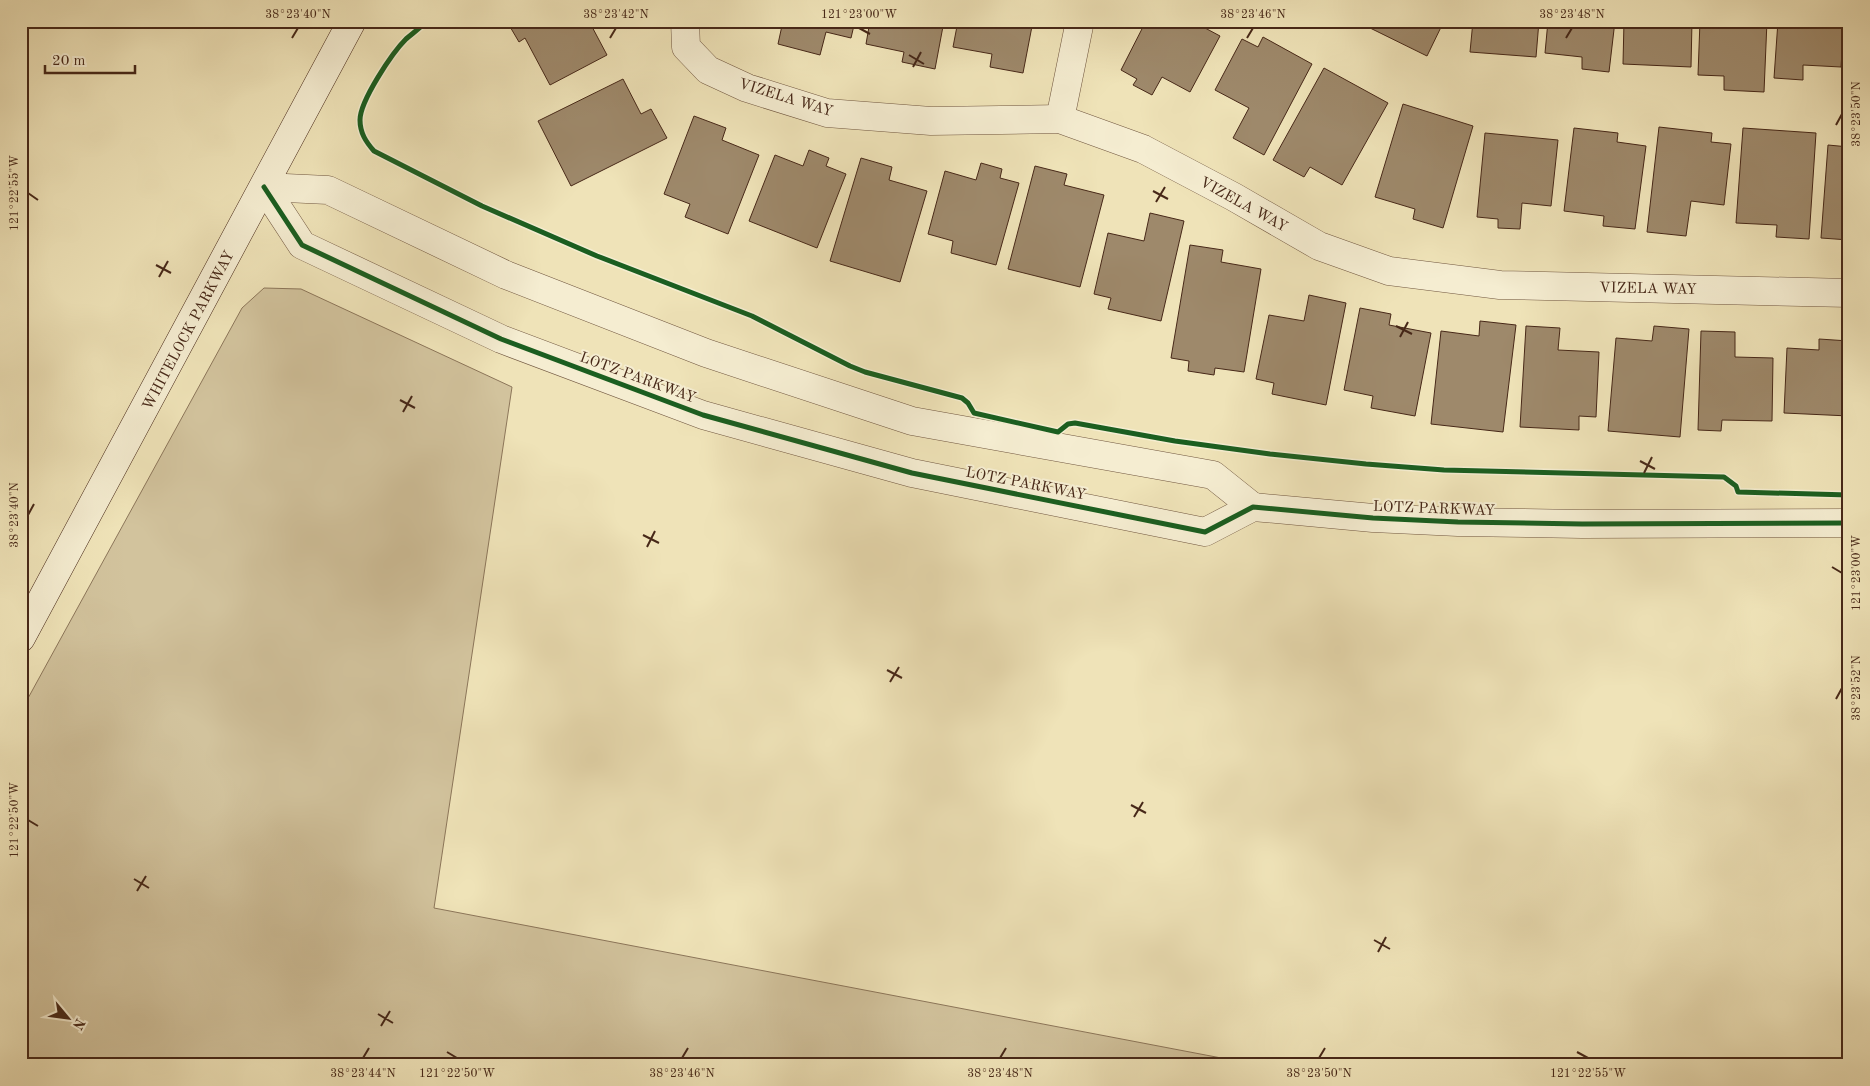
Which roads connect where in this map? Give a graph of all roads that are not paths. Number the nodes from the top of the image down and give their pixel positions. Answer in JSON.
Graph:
{"nodes":[{"id":1,"x":352,"y":21,"type":"edge"},
{"id":2,"x":685,"y":21,"type":"edge"},
{"id":3,"x":1080,"y":21,"type":"edge"},
{"id":4,"x":1060,"y":119,"type":"junction"},
{"id":5,"x":264,"y":187,"type":"junction"},
{"id":6,"x":1849,"y":293,"type":"edge"},
{"id":7,"x":1253,"y":507,"type":"junction"},
{"id":8,"x":1849,"y":523,"type":"edge"},
{"id":9,"x":21,"y":638,"type":"edge"}],
"edges":[{"from":1,"to":5,"type":"street","name":"WHITELOCK PARKWAY"},
{"from":2,"to":4,"type":"street","name":"VIZELA WAY"},
{"from":3,"to":4,"type":"street"},
{"from":4,"to":6,"type":"street","name":"VIZELA WAY"},
{"from":5,"to":7,"type":"street"},
{"from":5,"to":7,"type":"street","name":"LOTZ PARKWAY"},
{"from":5,"to":9,"type":"street","name":"WHITELOCK PARKWAY"},
{"from":7,"to":8,"type":"street","name":"LOTZ PARKWAY"}]}
